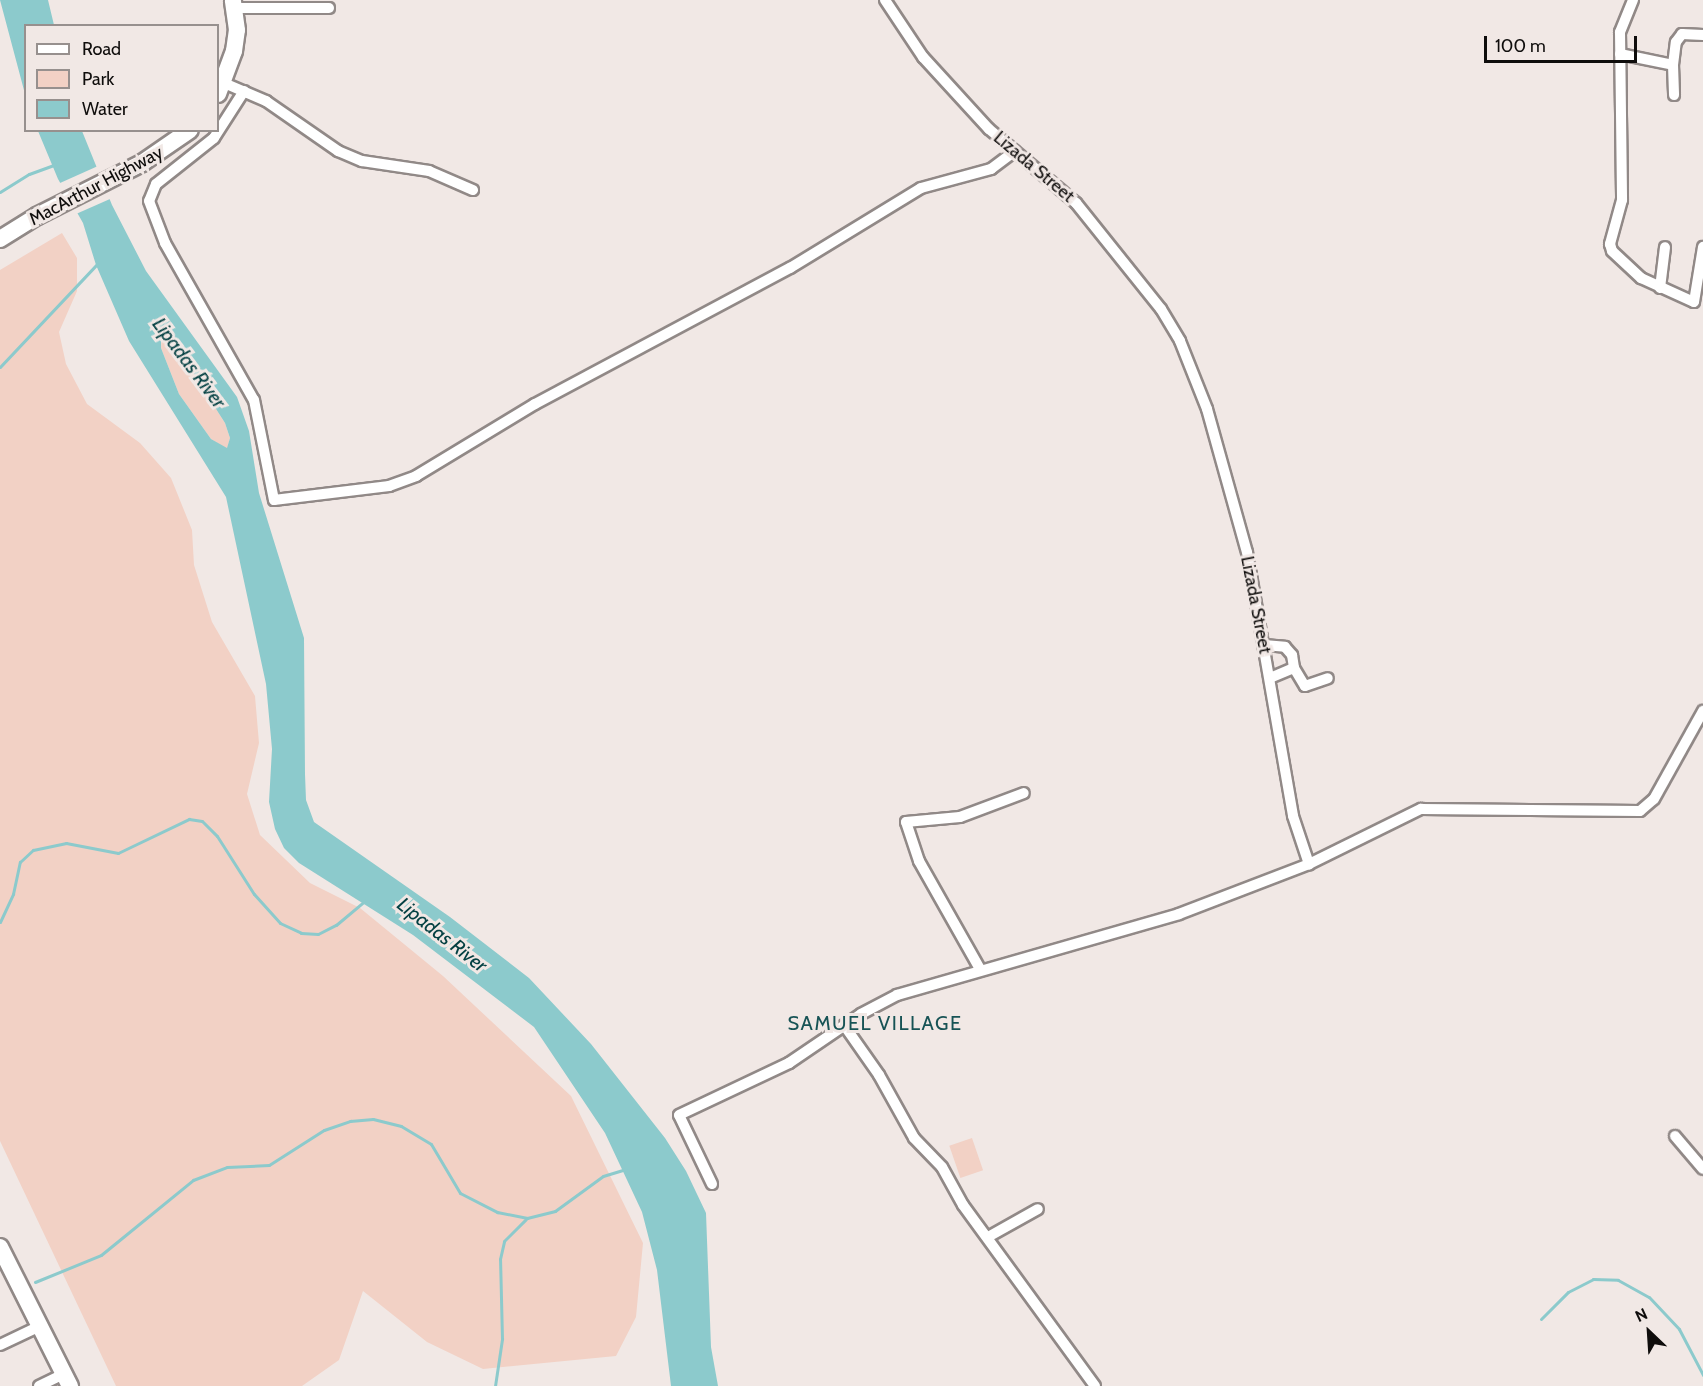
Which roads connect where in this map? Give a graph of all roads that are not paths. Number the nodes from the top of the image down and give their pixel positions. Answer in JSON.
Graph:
{"nodes":[{"id":1,"x":885,"y":0,"type":"edge"},
{"id":2,"x":1633,"y":0,"type":"edge"},
{"id":3,"x":234,"y":4,"type":"edge"},
{"id":4,"x":329,"y":8,"type":"dead end"},
{"id":5,"x":1703,"y":35,"type":"edge"},
{"id":6,"x":1620,"y":54,"type":"junction"},
{"id":7,"x":1673,"y":65,"type":"junction"},
{"id":8,"x":221,"y":89,"type":"edge"},
{"id":9,"x":244,"y":91,"type":"junction"},
{"id":10,"x":1674,"y":95,"type":"dead end"},
{"id":11,"x":219,"y":130,"type":"edge"},
{"id":12,"x":187,"y":132,"type":"edge"},
{"id":13,"x":218,"y":132,"type":"edge"},
{"id":14,"x":1015,"y":151,"type":"junction"},
{"id":15,"x":473,"y":190,"type":"dead end"},
{"id":16,"x":0,"y":239,"type":"edge"},
{"id":17,"x":1665,"y":247,"type":"dead end"},
{"id":18,"x":1703,"y":247,"type":"edge"},
{"id":19,"x":1660,"y":288,"type":"junction"},
{"id":20,"x":1264,"y":645,"type":"junction"},
{"id":21,"x":1294,"y":668,"type":"junction"},
{"id":22,"x":1270,"y":678,"type":"junction"},
{"id":23,"x":1328,"y":678,"type":"dead end"},
{"id":24,"x":1703,"y":711,"type":"edge"},
{"id":25,"x":1024,"y":793,"type":"dead end"},
{"id":26,"x":1309,"y":864,"type":"junction"},
{"id":27,"x":980,"y":969,"type":"junction"},
{"id":28,"x":844,"y":1025,"type":"junction"},
{"id":29,"x":1676,"y":1136,"type":"dead end"},
{"id":30,"x":1703,"y":1169,"type":"edge"},
{"id":31,"x":712,"y":1184,"type":"dead end"},
{"id":32,"x":1038,"y":1209,"type":"dead end"},
{"id":33,"x":988,"y":1237,"type":"junction"},
{"id":34,"x":0,"y":1247,"type":"edge"},
{"id":35,"x":40,"y":1326,"type":"junction"},
{"id":36,"x":0,"y":1345,"type":"edge"},
{"id":37,"x":67,"y":1380,"type":"edge"},
{"id":38,"x":39,"y":1386,"type":"edge"},
{"id":39,"x":1095,"y":1386,"type":"edge"}],
"edges":[{"from":1,"to":14,"type":"street","name":"Lizada Street"},
{"from":2,"to":6,"type":"street"},
{"from":3,"to":4,"type":"street"},
{"from":3,"to":8,"type":"highway"},
{"from":5,"to":7,"type":"street"},
{"from":6,"to":7,"type":"street"},
{"from":6,"to":19,"type":"street"},
{"from":7,"to":10,"type":"street"},
{"from":8,"to":9,"type":"street"},
{"from":9,"to":11,"type":"street"},
{"from":9,"to":15,"type":"street"},
{"from":12,"to":16,"type":"highway","name":"MacArthur Highway"},
{"from":13,"to":14,"type":"street"},
{"from":14,"to":20,"type":"street","name":"Lizada Street"},
{"from":17,"to":19,"type":"street"},
{"from":18,"to":19,"type":"street"},
{"from":20,"to":21,"type":"street"},
{"from":20,"to":22,"type":"street","name":"Lizada Street"},
{"from":21,"to":22,"type":"street"},
{"from":21,"to":23,"type":"street"},
{"from":22,"to":26,"type":"street","name":"Lizada Street"},
{"from":24,"to":26,"type":"street"},
{"from":25,"to":27,"type":"street"},
{"from":26,"to":27,"type":"street"},
{"from":27,"to":28,"type":"street"},
{"from":28,"to":31,"type":"street"},
{"from":28,"to":33,"type":"street"},
{"from":29,"to":30,"type":"street"},
{"from":32,"to":33,"type":"street"},
{"from":33,"to":39,"type":"street"},
{"from":34,"to":35,"type":"highway"},
{"from":35,"to":36,"type":"street"},
{"from":35,"to":37,"type":"highway"},
{"from":37,"to":38,"type":"street"}]}
